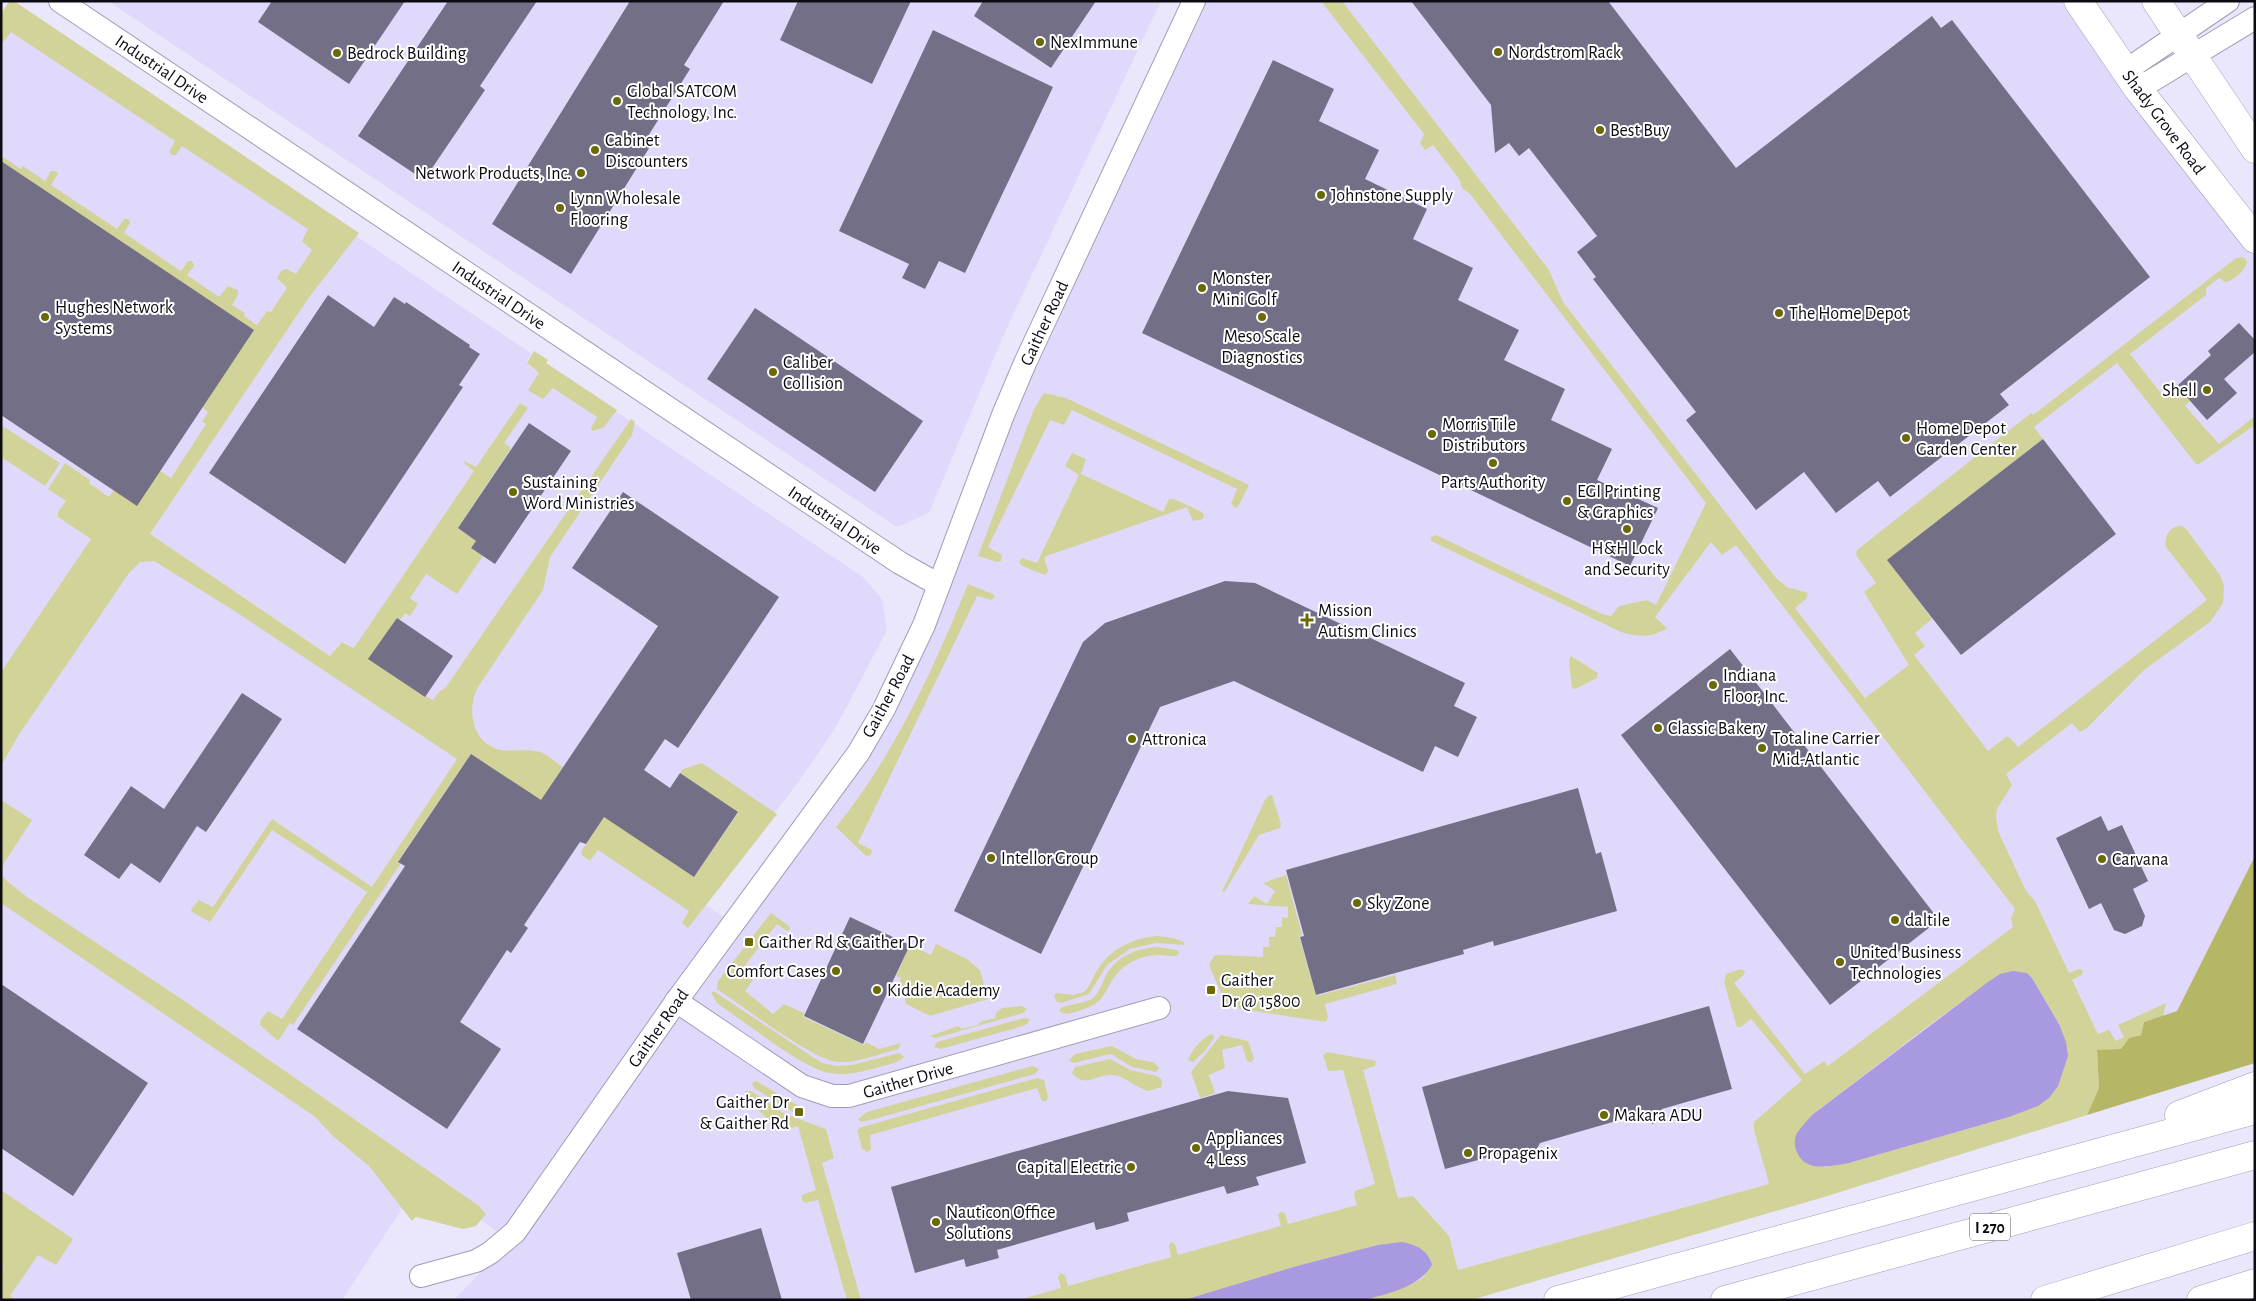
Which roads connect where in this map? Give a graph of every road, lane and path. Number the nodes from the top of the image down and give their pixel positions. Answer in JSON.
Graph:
{"nodes":[{"id":1,"x":60,"y":1,"type":"edge"},
{"id":2,"x":1194,"y":1,"type":"edge"},
{"id":3,"x":2078,"y":1,"type":"edge"},
{"id":4,"x":2156,"y":1,"type":"edge"},
{"id":5,"x":2228,"y":1,"type":"edge"},
{"id":6,"x":2255,"y":18,"type":"edge"},
{"id":7,"x":2178,"y":35,"type":"junction"},
{"id":8,"x":2194,"y":57,"type":"junction"},
{"id":9,"x":2132,"y":80,"type":"junction"},
{"id":10,"x":2255,"y":149,"type":"edge"},
{"id":11,"x":2255,"y":239,"type":"edge"},
{"id":12,"x":939,"y":585,"type":"junction"},
{"id":13,"x":676,"y":1002,"type":"junction"},
{"id":14,"x":1159,"y":1008,"type":"dead end"},
{"id":15,"x":2255,"y":1086,"type":"edge"},
{"id":16,"x":2255,"y":1110,"type":"edge"},
{"id":17,"x":2255,"y":1155,"type":"edge"},
{"id":18,"x":2026,"y":1173,"type":"junction"},
{"id":19,"x":2255,"y":1236,"type":"edge"},
{"id":20,"x":421,"y":1276,"type":"dead end"},
{"id":21,"x":2255,"y":1283,"type":"edge"},
{"id":22,"x":1558,"y":1300,"type":"edge"},
{"id":23,"x":1725,"y":1300,"type":"edge"},
{"id":24,"x":2045,"y":1300,"type":"edge"},
{"id":25,"x":2200,"y":1300,"type":"edge"}],
"edges":[{"from":1,"to":12,"type":"street","name":"Industrial Drive"},
{"from":2,"to":12,"type":"street","name":"Gaither Road"},
{"from":3,"to":9,"type":"main road","name":"Shady Grove Road"},
{"from":4,"to":7,"type":"main road"},
{"from":5,"to":7,"type":"street"},
{"from":6,"to":8,"type":"street"},
{"from":7,"to":8,"type":"main road"},
{"from":7,"to":9,"type":"street"},
{"from":8,"to":9,"type":"street"},
{"from":8,"to":10,"type":"main road"},
{"from":9,"to":11,"type":"main road","name":"Shady Grove Road"},
{"from":12,"to":13,"type":"street","name":"Gaither Road"},
{"from":13,"to":14,"type":"street","name":"Gaither Drive"},
{"from":13,"to":20,"type":"street","name":"Gaither Road"},
{"from":15,"to":18,"type":"main road"},
{"from":16,"to":18,"type":"main road","number":"I 270"},
{"from":17,"to":23,"type":"main road","number":"I 270"},
{"from":18,"to":22,"type":"main road","number":"I 270"},
{"from":19,"to":24,"type":"main road"},
{"from":21,"to":25,"type":"main road"}]}
